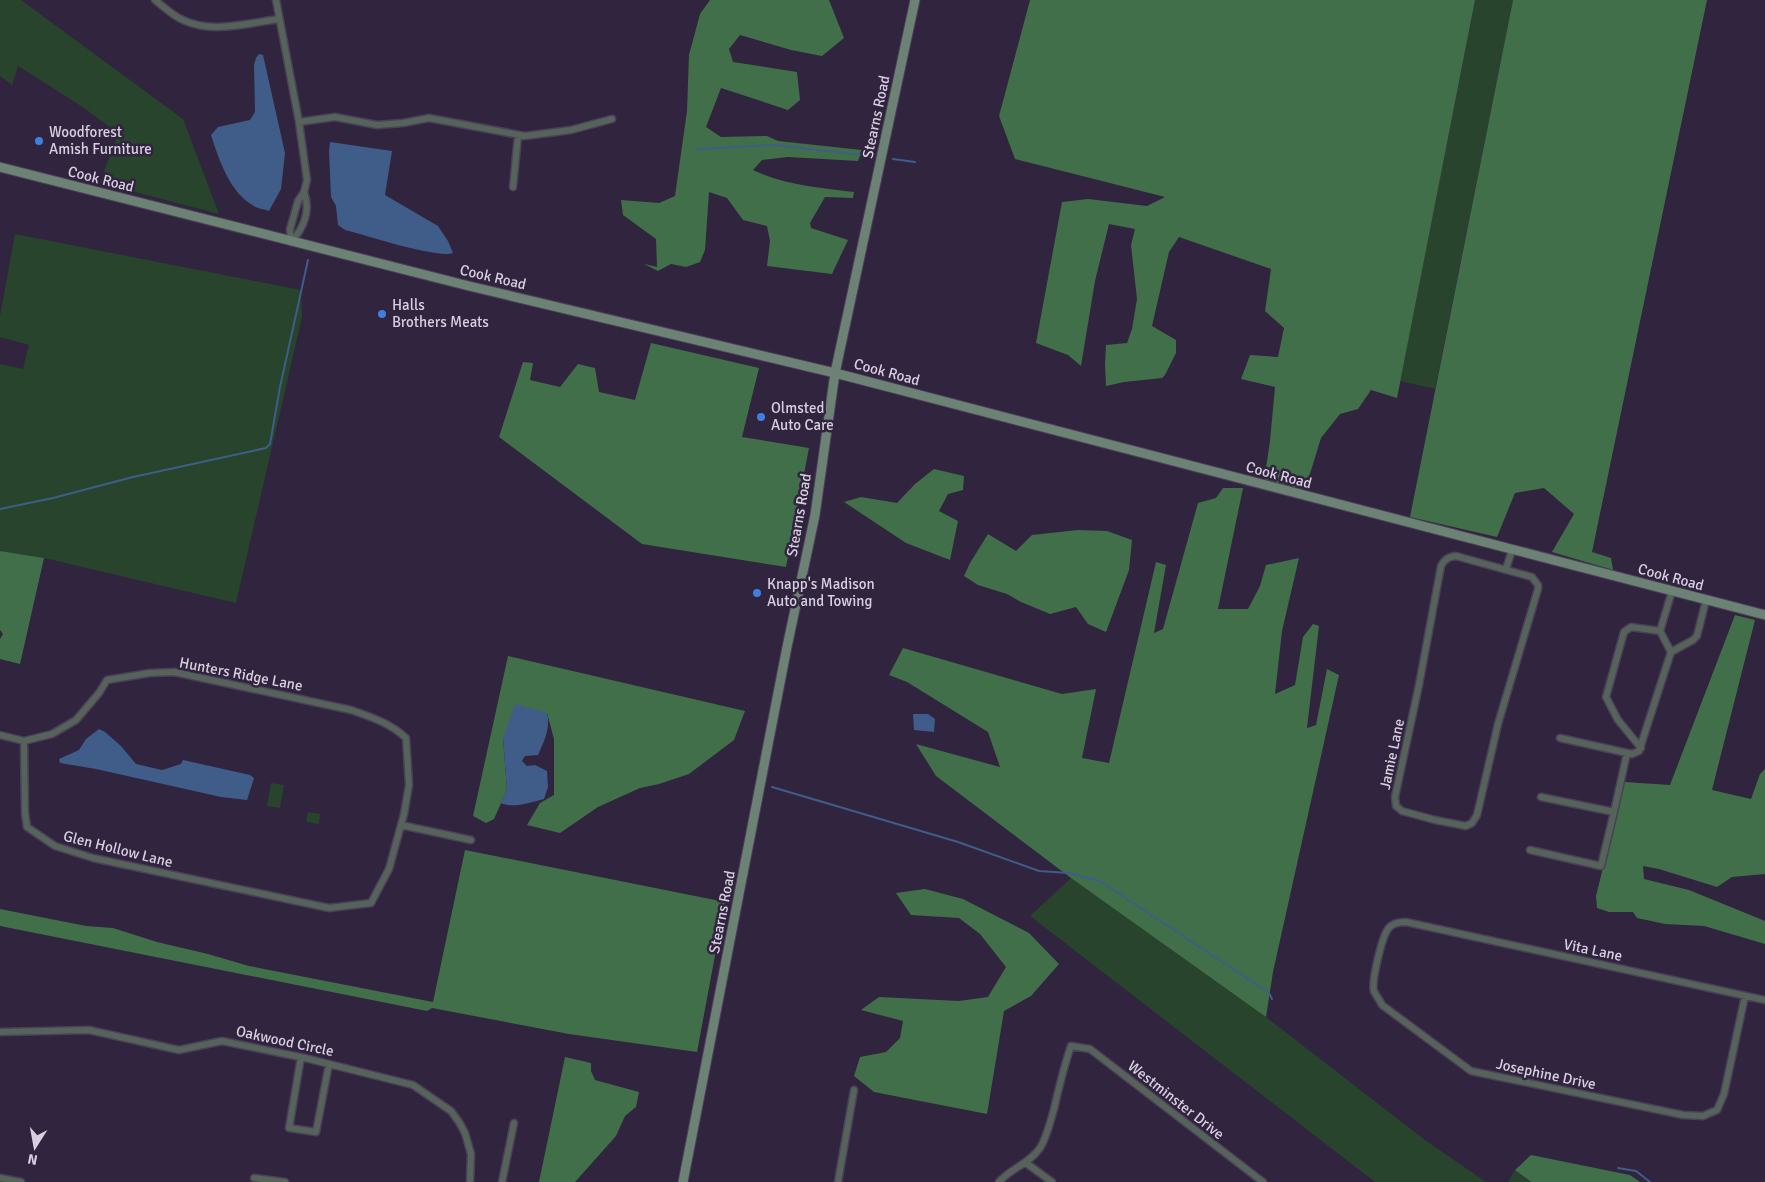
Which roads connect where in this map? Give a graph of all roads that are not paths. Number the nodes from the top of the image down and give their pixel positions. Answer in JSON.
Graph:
{"nodes":[{"id":1,"x":155,"y":0,"type":"edge"},
{"id":2,"x":276,"y":0,"type":"edge"},
{"id":3,"x":915,"y":0,"type":"edge"},
{"id":4,"x":279,"y":19,"type":"junction"},
{"id":5,"x":612,"y":119,"type":"dead end"},
{"id":6,"x":299,"y":122,"type":"junction"},
{"id":7,"x":518,"y":136,"type":"junction"},
{"id":8,"x":0,"y":167,"type":"edge"},
{"id":9,"x":513,"y":187,"type":"dead end"},
{"id":10,"x":304,"y":192,"type":"junction"},
{"id":11,"x":291,"y":242,"type":"junction"},
{"id":12,"x":835,"y":373,"type":"junction"},
{"id":13,"x":1512,"y":550,"type":"junction"},
{"id":14,"x":1506,"y":569,"type":"junction"},
{"id":15,"x":1672,"y":591,"type":"junction"},
{"id":16,"x":1706,"y":600,"type":"junction"},
{"id":17,"x":1765,"y":616,"type":"edge"},
{"id":18,"x":1660,"y":631,"type":"junction"},
{"id":19,"x":1671,"y":652,"type":"junction"},
{"id":20,"x":0,"y":735,"type":"edge"},
{"id":21,"x":1560,"y":738,"type":"dead end"},
{"id":22,"x":24,"y":741,"type":"junction"},
{"id":23,"x":1641,"y":748,"type":"junction"},
{"id":24,"x":1627,"y":753,"type":"junction"},
{"id":25,"x":1541,"y":797,"type":"dead end"},
{"id":26,"x":1614,"y":812,"type":"junction"},
{"id":27,"x":401,"y":824,"type":"junction"},
{"id":28,"x":471,"y":840,"type":"dead end"},
{"id":29,"x":1530,"y":850,"type":"dead end"},
{"id":30,"x":263,"y":894,"type":"joint"},
{"id":31,"x":1415,"y":924,"type":"joint"},
{"id":32,"x":1745,"y":996,"type":"junction"},
{"id":33,"x":1765,"y":1000,"type":"edge"},
{"id":34,"x":0,"y":1032,"type":"edge"},
{"id":35,"x":301,"y":1057,"type":"junction"},
{"id":36,"x":330,"y":1064,"type":"junction"},
{"id":37,"x":854,"y":1090,"type":"dead end"},
{"id":38,"x":514,"y":1123,"type":"dead end"},
{"id":39,"x":1026,"y":1163,"type":"junction"},
{"id":40,"x":0,"y":1178,"type":"edge"},
{"id":41,"x":254,"y":1178,"type":"dead end"},
{"id":42,"x":21,"y":1182,"type":"edge"},
{"id":43,"x":285,"y":1182,"type":"edge"},
{"id":44,"x":470,"y":1182,"type":"edge"},
{"id":45,"x":502,"y":1182,"type":"edge"},
{"id":46,"x":683,"y":1182,"type":"edge"},
{"id":47,"x":838,"y":1182,"type":"edge"},
{"id":48,"x":999,"y":1182,"type":"edge"},
{"id":49,"x":1052,"y":1182,"type":"edge"},
{"id":50,"x":1263,"y":1182,"type":"edge"}],
"edges":[{"from":1,"to":4,"type":"street"},
{"from":2,"to":4,"type":"street"},
{"from":3,"to":12,"type":"street","name":"Stearns Road"},
{"from":4,"to":6,"type":"street"},
{"from":5,"to":7,"type":"street"},
{"from":6,"to":7,"type":"street"},
{"from":6,"to":10,"type":"street"},
{"from":7,"to":9,"type":"street"},
{"from":8,"to":11,"type":"street","name":"Cook Road"},
{"from":10,"to":11,"type":"street"},
{"from":10,"to":11,"type":"street"},
{"from":11,"to":12,"type":"street","name":"Cook Road"},
{"from":12,"to":13,"type":"street","name":"Cook Road"},
{"from":12,"to":46,"type":"street","name":"Stearns Road"},
{"from":13,"to":14,"type":"street"},
{"from":13,"to":15,"type":"street","name":"Cook Road"},
{"from":14,"to":14,"type":"street","name":"Jamie Lane"},
{"from":15,"to":16,"type":"street","name":"Cook Road"},
{"from":15,"to":18,"type":"street"},
{"from":16,"to":17,"type":"street","name":"Cook Road"},
{"from":16,"to":19,"type":"street"},
{"from":18,"to":19,"type":"street"},
{"from":18,"to":23,"type":"street"},
{"from":19,"to":23,"type":"street"},
{"from":20,"to":22,"type":"street","name":"Hunters Ridge Lane"},
{"from":21,"to":24,"type":"street"},
{"from":22,"to":27,"type":"street","name":"Hunters Ridge Lane"},
{"from":22,"to":30,"type":"street","name":"Glen Hollow Lane"},
{"from":23,"to":24,"type":"street"},
{"from":24,"to":26,"type":"street"},
{"from":25,"to":26,"type":"street"},
{"from":26,"to":29,"type":"street"},
{"from":27,"to":28,"type":"street"},
{"from":27,"to":30,"type":"street","name":"Hunters Ridge Lane"},
{"from":31,"to":32,"type":"street","name":"Vita Lane"},
{"from":31,"to":32,"type":"street","name":"Josephine Drive"},
{"from":32,"to":33,"type":"street","name":"Vita Lane"},
{"from":34,"to":35,"type":"street","name":"Oakwood Circle"},
{"from":35,"to":36,"type":"street","name":"Oakwood Circle"},
{"from":35,"to":36,"type":"street"},
{"from":36,"to":44,"type":"street","name":"Oakwood Circle"},
{"from":37,"to":47,"type":"street"},
{"from":38,"to":45,"type":"street"},
{"from":39,"to":48,"type":"street"},
{"from":39,"to":49,"type":"street"},
{"from":39,"to":50,"type":"street","name":"Westminster Drive"},
{"from":40,"to":42,"type":"street"},
{"from":41,"to":43,"type":"street"}]}
